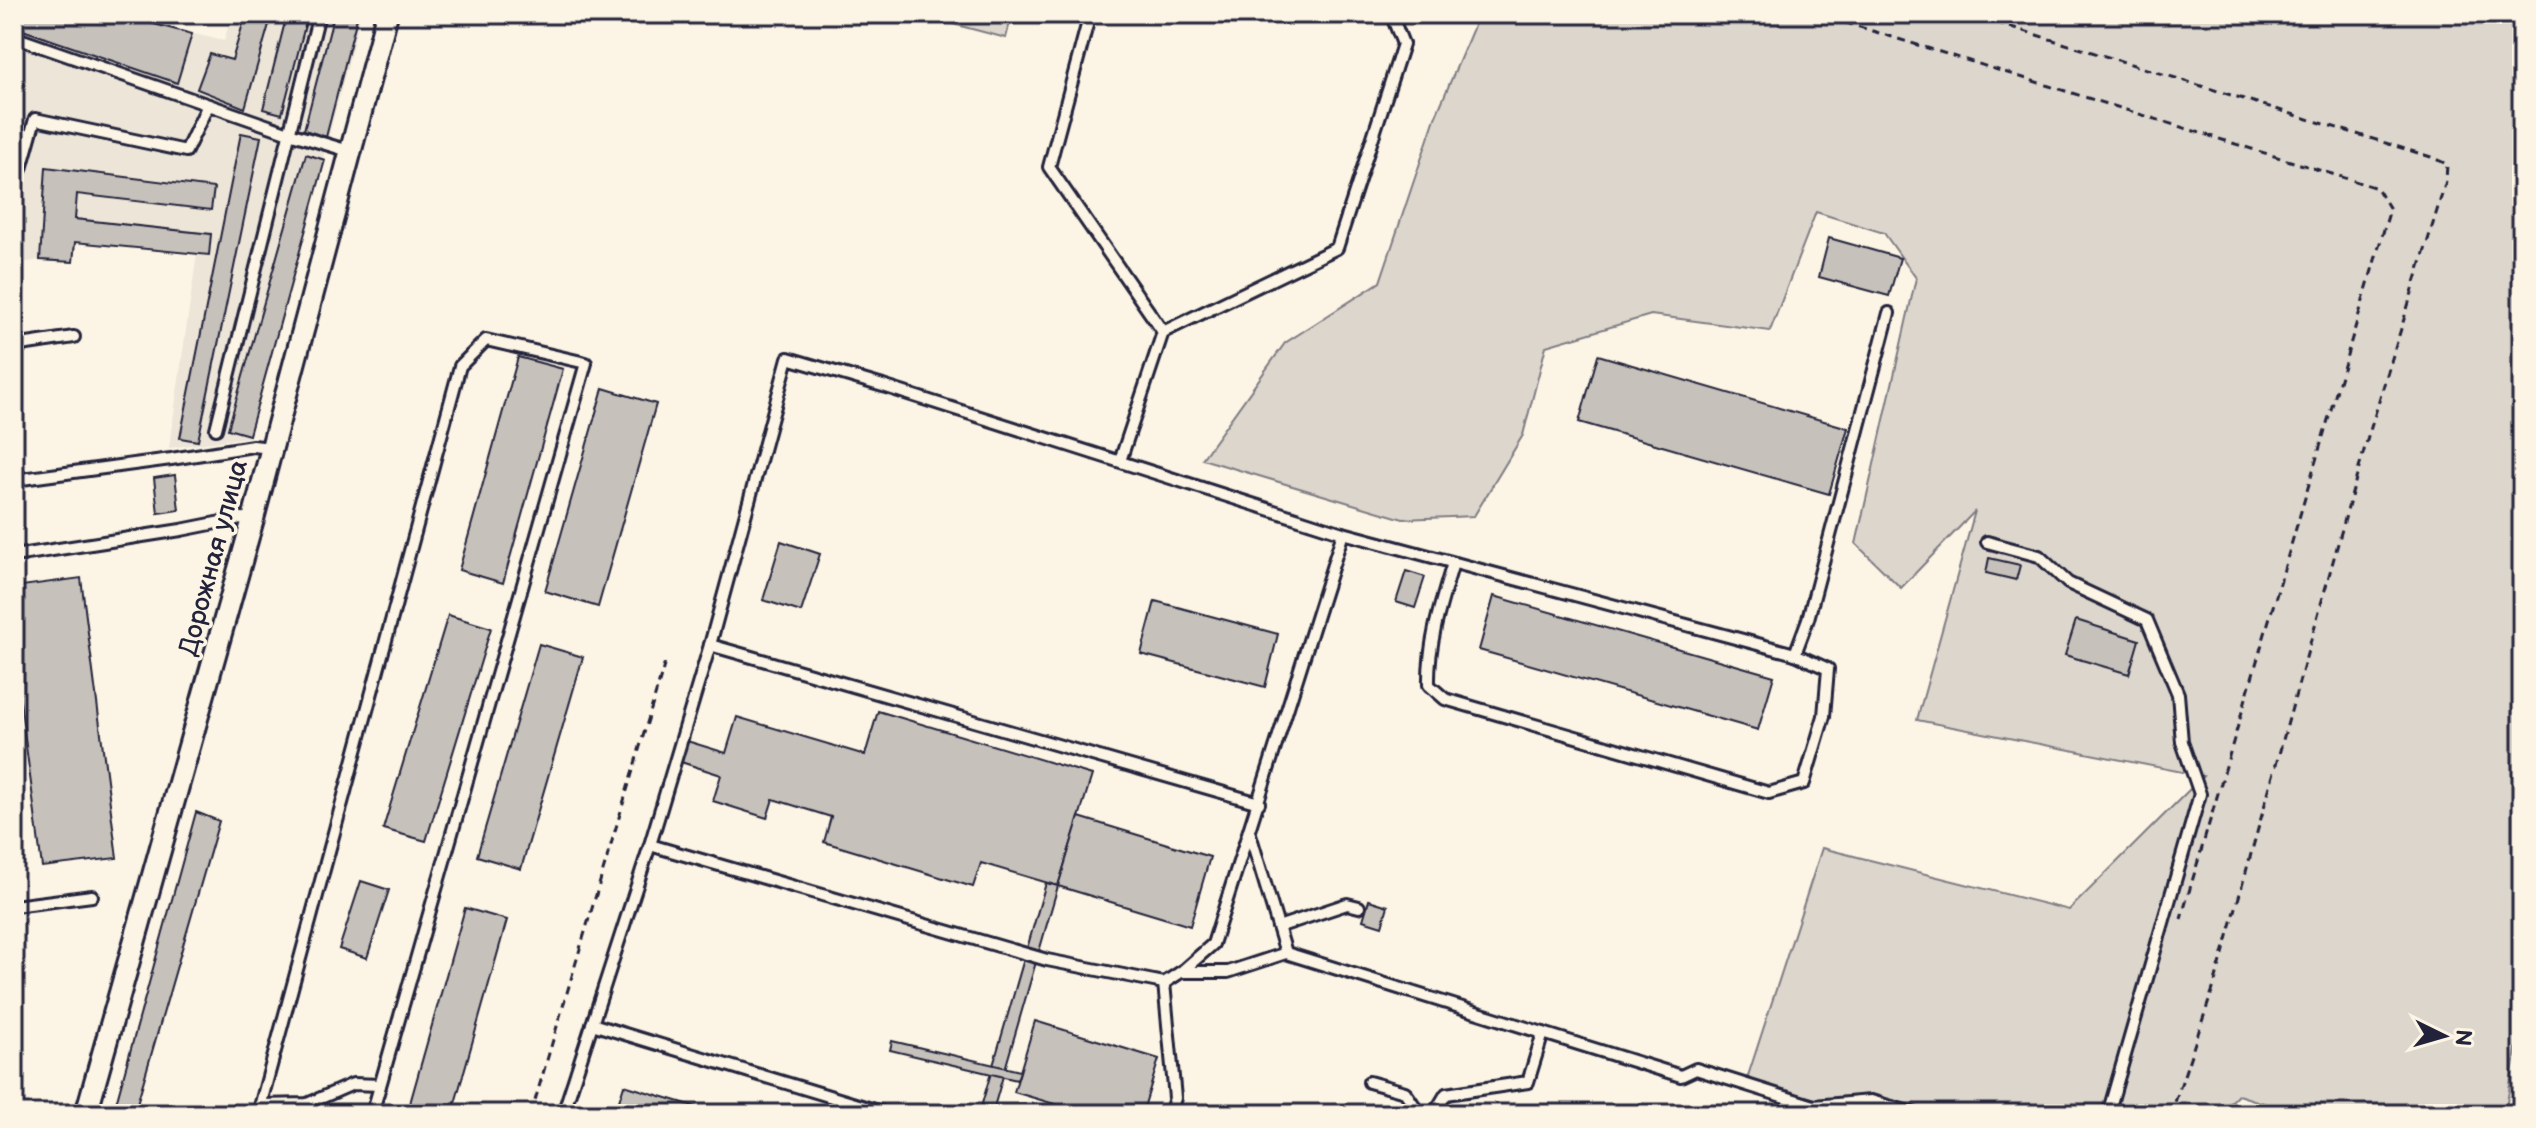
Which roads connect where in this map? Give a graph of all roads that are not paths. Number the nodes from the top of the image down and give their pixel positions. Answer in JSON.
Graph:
{"nodes":[{"id":1,"x":319,"y":14,"type":"edge"},
{"id":2,"x":387,"y":14,"type":"edge"},
{"id":3,"x":1090,"y":14,"type":"edge"},
{"id":4,"x":1391,"y":14,"type":"edge"},
{"id":5,"x":14,"y":37,"type":"edge"},
{"id":6,"x":208,"y":105,"type":"junction"},
{"id":7,"x":289,"y":133,"type":"junction"},
{"id":8,"x":349,"y":151,"type":"junction"},
{"id":9,"x":14,"y":170,"type":"edge"},
{"id":10,"x":1889,"y":313,"type":"dead end"},
{"id":11,"x":1163,"y":332,"type":"junction"},
{"id":12,"x":74,"y":337,"type":"dead end"},
{"id":13,"x":14,"y":346,"type":"edge"},
{"id":14,"x":216,"y":429,"type":"dead end"},
{"id":15,"x":271,"y":448,"type":"junction"},
{"id":16,"x":1120,"y":461,"type":"junction"},
{"id":17,"x":14,"y":480,"type":"edge"},
{"id":18,"x":253,"y":519,"type":"junction"},
{"id":19,"x":1343,"y":533,"type":"junction"},
{"id":20,"x":1987,"y":542,"type":"dead end"},
{"id":21,"x":14,"y":556,"type":"edge"},
{"id":22,"x":1453,"y":563,"type":"junction"},
{"id":23,"x":710,"y":645,"type":"junction"},
{"id":24,"x":1795,"y":654,"type":"junction"},
{"id":25,"x":1259,"y":803,"type":"junction"},
{"id":26,"x":1250,"y":832,"type":"junction"},
{"id":27,"x":650,"y":845,"type":"junction"},
{"id":28,"x":92,"y":896,"type":"dead end"},
{"id":29,"x":14,"y":906,"type":"edge"},
{"id":30,"x":1359,"y":907,"type":"dead end"},
{"id":31,"x":1278,"y":927,"type":"junction"},
{"id":32,"x":1286,"y":953,"type":"junction"},
{"id":33,"x":1181,"y":972,"type":"junction"},
{"id":34,"x":1164,"y":983,"type":"junction"},
{"id":35,"x":592,"y":1024,"type":"junction"},
{"id":36,"x":1543,"y":1033,"type":"junction"},
{"id":37,"x":1369,"y":1082,"type":"dead end"},
{"id":38,"x":380,"y":1085,"type":"junction"},
{"id":39,"x":260,"y":1109,"type":"edge"},
{"id":40,"x":86,"y":1114,"type":"edge"},
{"id":41,"x":372,"y":1114,"type":"edge"},
{"id":42,"x":563,"y":1114,"type":"edge"},
{"id":43,"x":888,"y":1114,"type":"edge"},
{"id":44,"x":1170,"y":1114,"type":"edge"},
{"id":45,"x":1420,"y":1114,"type":"edge"},
{"id":46,"x":1434,"y":1114,"type":"edge"},
{"id":47,"x":1916,"y":1114,"type":"edge"},
{"id":48,"x":2108,"y":1114,"type":"edge"}],
"edges":[{"from":1,"to":7,"type":"lane"},
{"from":2,"to":8,"type":"street","name":"Дорожная улица"},
{"from":3,"to":11,"type":"lane"},
{"from":4,"to":11,"type":"lane"},
{"from":5,"to":6,"type":"lane"},
{"from":6,"to":7,"type":"lane"},
{"from":6,"to":9,"type":"lane"},
{"from":7,"to":8,"type":"lane"},
{"from":7,"to":14,"type":"lane"},
{"from":8,"to":15,"type":"street","name":"Дорожная улица"},
{"from":10,"to":24,"type":"lane"},
{"from":11,"to":16,"type":"lane"},
{"from":12,"to":13,"type":"lane"},
{"from":15,"to":17,"type":"lane"},
{"from":15,"to":18,"type":"street","name":"Дорожная улица"},
{"from":16,"to":19,"type":"lane"},
{"from":16,"to":23,"type":"lane"},
{"from":18,"to":21,"type":"lane"},
{"from":18,"to":40,"type":"street","name":"Дорожная улица"},
{"from":19,"to":22,"type":"lane"},
{"from":19,"to":25,"type":"lane"},
{"from":20,"to":48,"type":"lane"},
{"from":22,"to":24,"type":"lane"},
{"from":22,"to":24,"type":"lane"},
{"from":23,"to":25,"type":"lane"},
{"from":23,"to":27,"type":"lane"},
{"from":25,"to":26,"type":"lane"},
{"from":26,"to":31,"type":"lane"},
{"from":26,"to":33,"type":"lane"},
{"from":27,"to":34,"type":"lane"},
{"from":27,"to":35,"type":"lane"},
{"from":28,"to":29,"type":"lane"},
{"from":30,"to":31,"type":"lane"},
{"from":31,"to":32,"type":"lane"},
{"from":32,"to":33,"type":"lane"},
{"from":32,"to":36,"type":"lane"},
{"from":33,"to":34,"type":"lane"},
{"from":34,"to":44,"type":"lane"},
{"from":35,"to":42,"type":"lane"},
{"from":35,"to":43,"type":"lane"},
{"from":36,"to":46,"type":"lane"},
{"from":36,"to":47,"type":"lane"},
{"from":37,"to":45,"type":"lane"},
{"from":38,"to":39,"type":"lane"},
{"from":38,"to":39,"type":"lane"},
{"from":38,"to":41,"type":"lane"}]}
